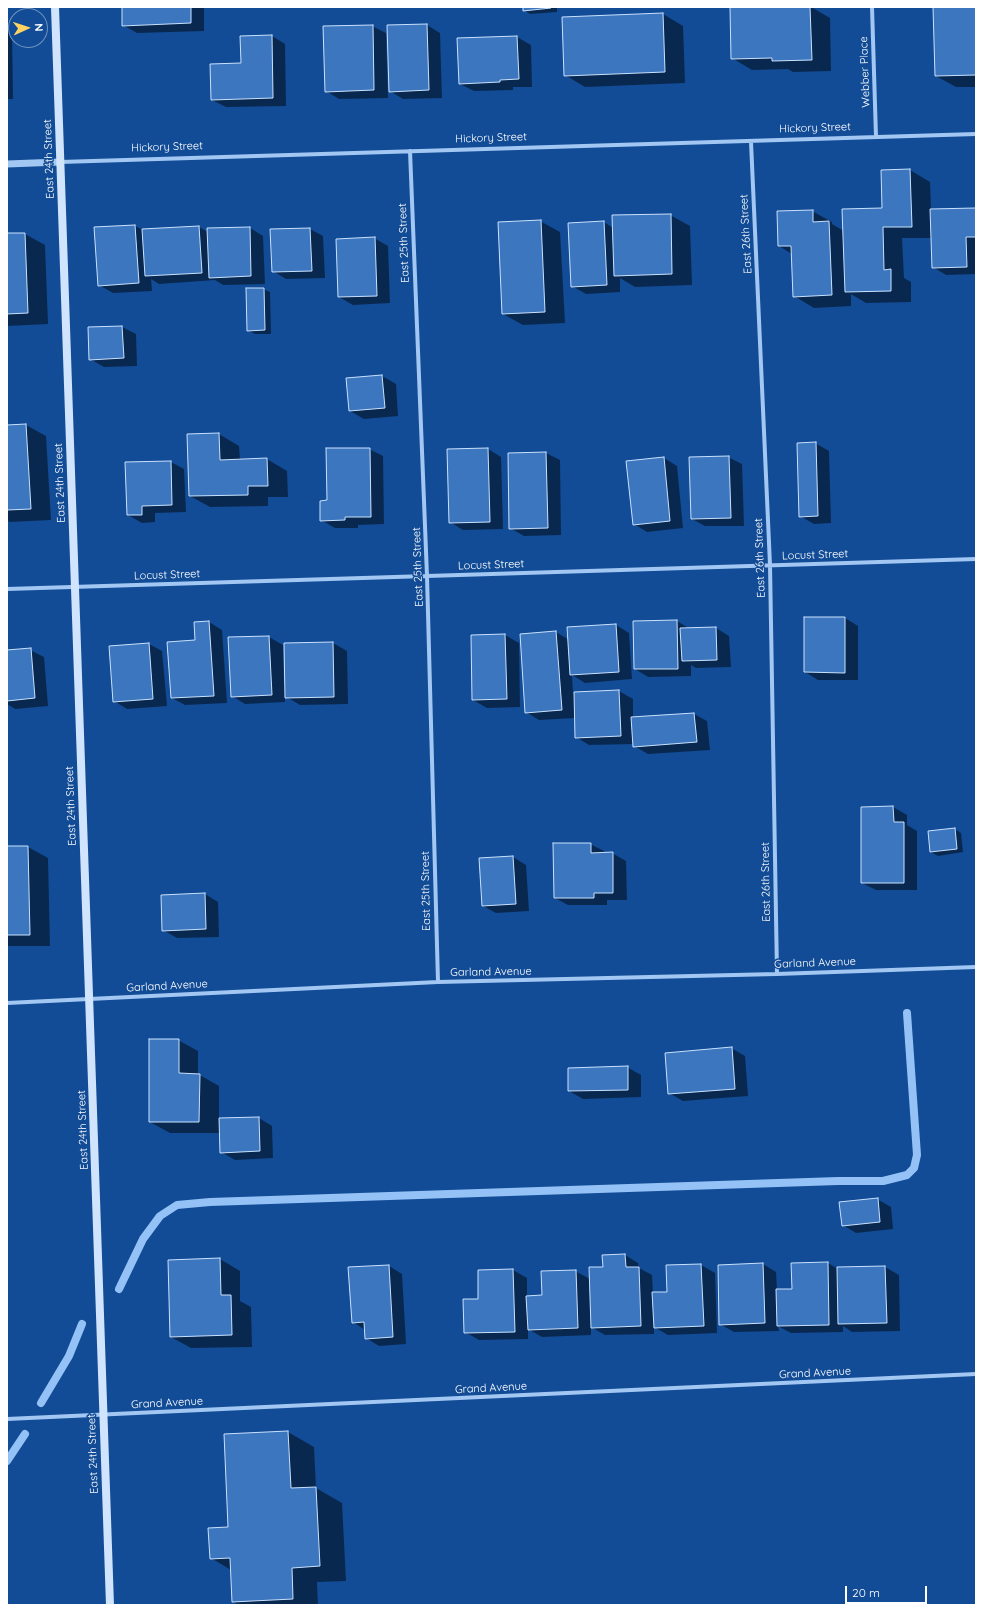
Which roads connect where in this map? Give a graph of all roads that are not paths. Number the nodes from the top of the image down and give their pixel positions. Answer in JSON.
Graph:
{"nodes":[{"id":1,"x":55,"y":7,"type":"edge"},
{"id":2,"x":872,"y":7,"type":"edge"},
{"id":3,"x":976,"y":134,"type":"edge"},
{"id":4,"x":876,"y":137,"type":"junction"},
{"id":5,"x":751,"y":142,"type":"junction"},
{"id":6,"x":410,"y":151,"type":"junction"},
{"id":7,"x":60,"y":162,"type":"junction"},
{"id":8,"x":7,"y":164,"type":"edge"},
{"id":9,"x":976,"y":559,"type":"edge"},
{"id":10,"x":770,"y":565,"type":"junction"},
{"id":11,"x":427,"y":576,"type":"junction"},
{"id":12,"x":75,"y":587,"type":"junction"},
{"id":13,"x":7,"y":589,"type":"edge"},
{"id":14,"x":976,"y":966,"type":"edge"},
{"id":15,"x":777,"y":974,"type":"junction"},
{"id":16,"x":438,"y":982,"type":"junction"},
{"id":17,"x":89,"y":999,"type":"junction"},
{"id":18,"x":7,"y":1003,"type":"edge"},
{"id":19,"x":976,"y":1374,"type":"edge"},
{"id":20,"x":103,"y":1415,"type":"junction"},
{"id":21,"x":7,"y":1419,"type":"edge"},
{"id":22,"x":110,"y":1605,"type":"edge"}],
"edges":[{"from":1,"to":7,"type":"main road","name":"East 24th Street"},
{"from":2,"to":4,"type":"street","name":"Webber Place"},
{"from":3,"to":4,"type":"street","name":"Hickory Street"},
{"from":4,"to":5,"type":"street","name":"Hickory Street"},
{"from":5,"to":6,"type":"street","name":"Hickory Street"},
{"from":5,"to":10,"type":"street","name":"East 26th Street"},
{"from":6,"to":7,"type":"street","name":"Hickory Street"},
{"from":6,"to":11,"type":"street","name":"East 25th Street"},
{"from":7,"to":8,"type":"street","name":"Hickory Street"},
{"from":7,"to":12,"type":"main road","name":"East 24th Street"},
{"from":9,"to":10,"type":"street","name":"Locust Street"},
{"from":10,"to":11,"type":"street","name":"Locust Street"},
{"from":10,"to":15,"type":"street","name":"East 26th Street"},
{"from":11,"to":12,"type":"street","name":"Locust Street"},
{"from":11,"to":16,"type":"street","name":"East 25th Street"},
{"from":12,"to":13,"type":"street","name":"Locust Street"},
{"from":12,"to":17,"type":"main road","name":"East 24th Street"},
{"from":14,"to":15,"type":"street","name":"Garland Avenue"},
{"from":15,"to":16,"type":"street","name":"Garland Avenue"},
{"from":16,"to":17,"type":"street","name":"Garland Avenue"},
{"from":17,"to":18,"type":"street","name":"Garland Avenue"},
{"from":17,"to":20,"type":"main road","name":"East 24th Street"},
{"from":19,"to":20,"type":"street","name":"Grand Avenue"},
{"from":20,"to":21,"type":"street","name":"Grand Avenue"},
{"from":20,"to":22,"type":"main road","name":"East 24th Street"}]}
